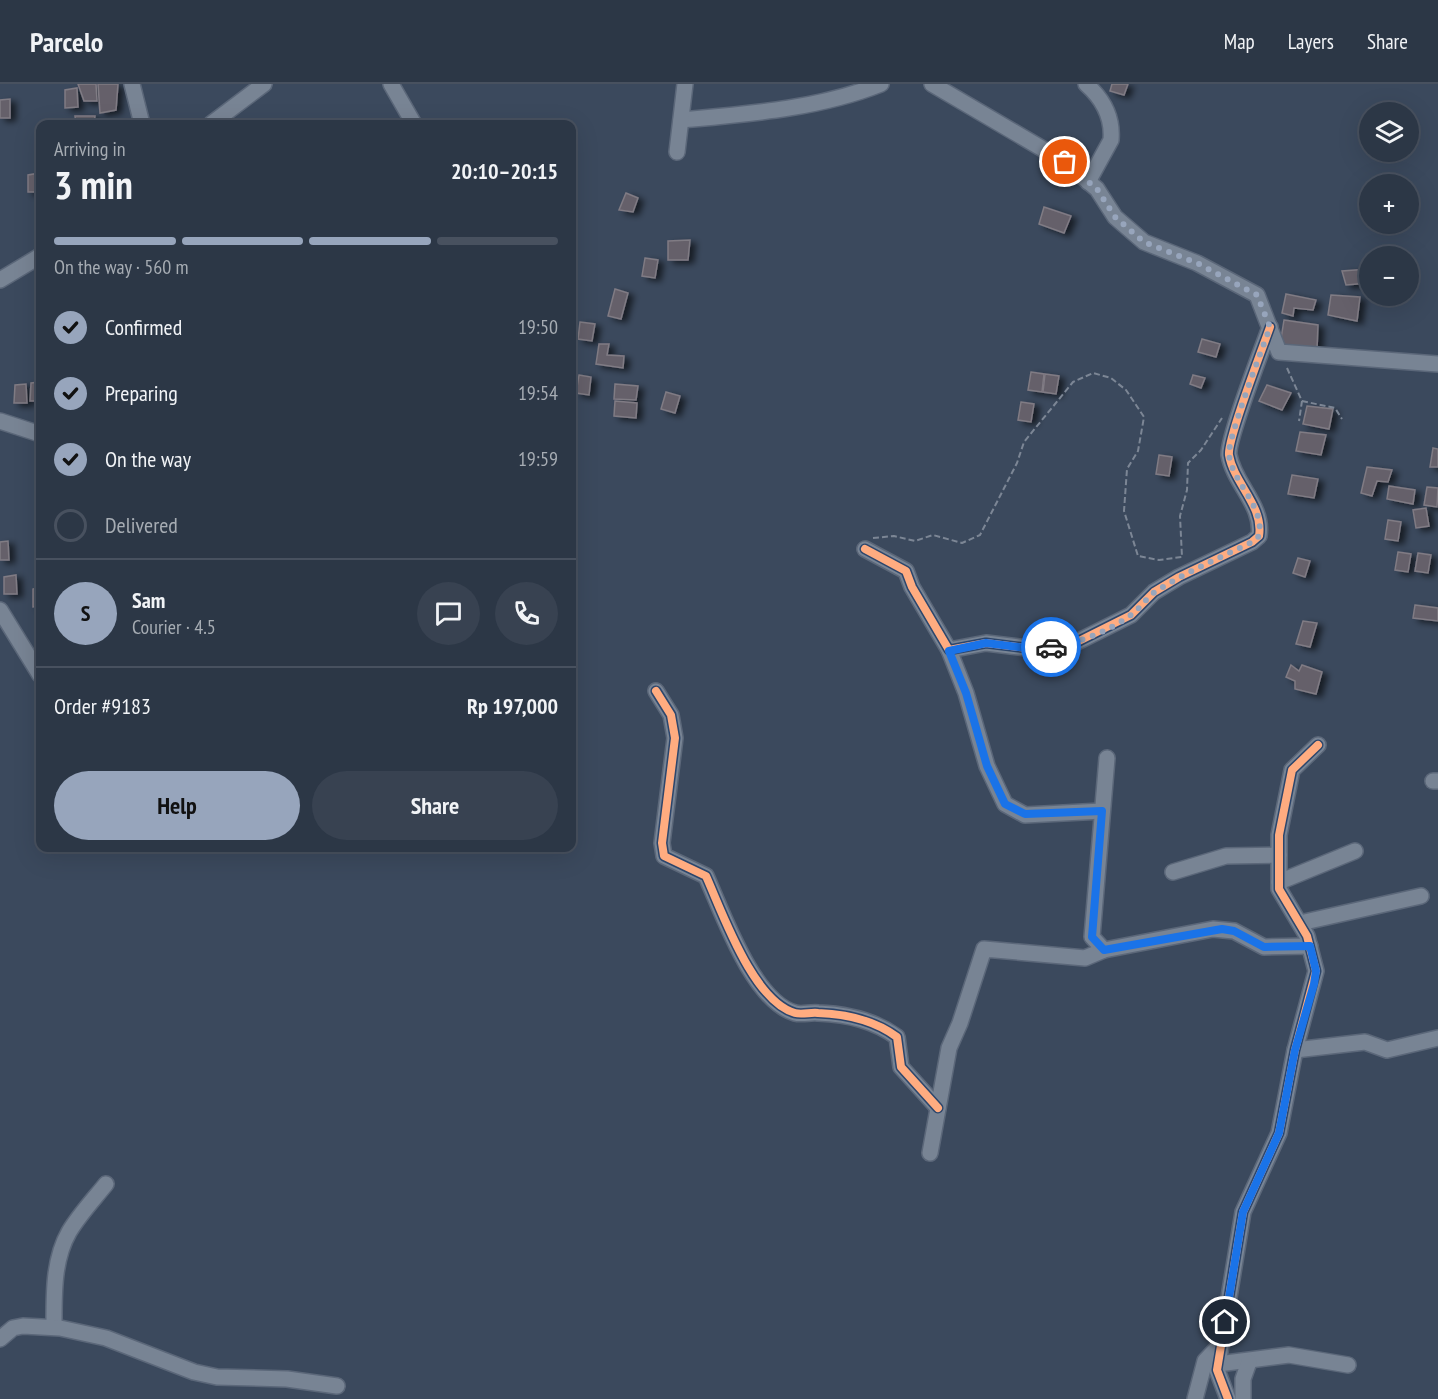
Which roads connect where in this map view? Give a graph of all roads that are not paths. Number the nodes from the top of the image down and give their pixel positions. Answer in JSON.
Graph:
{"nodes":[{"id":1,"x":132,"y":84,"type":"edge"},
{"id":2,"x":264,"y":84,"type":"edge"},
{"id":3,"x":391,"y":84,"type":"edge"},
{"id":4,"x":685,"y":84,"type":"edge"},
{"id":5,"x":881,"y":84,"type":"edge"},
{"id":6,"x":932,"y":84,"type":"edge"},
{"id":7,"x":1086,"y":84,"type":"edge"},
{"id":8,"x":141,"y":120,"type":"edge"},
{"id":9,"x":217,"y":120,"type":"edge"},
{"id":10,"x":412,"y":120,"type":"edge"},
{"id":11,"x":681,"y":120,"type":"junction"},
{"id":12,"x":677,"y":152,"type":"dead end"},
{"id":13,"x":1088,"y":182,"type":"junction"},
{"id":14,"x":36,"y":258,"type":"edge"},
{"id":15,"x":0,"y":280,"type":"edge"},
{"id":16,"x":1270,"y":327,"type":"junction"},
{"id":17,"x":1438,"y":363,"type":"edge"},
{"id":18,"x":0,"y":421,"type":"edge"},
{"id":19,"x":36,"y":432,"type":"edge"},
{"id":20,"x":865,"y":549,"type":"road end"},
{"id":21,"x":0,"y":610,"type":"edge"},
{"id":22,"x":949,"y":651,"type":"junction"},
{"id":23,"x":36,"y":668,"type":"edge"},
{"id":24,"x":656,"y":691,"type":"dead end"},
{"id":25,"x":1318,"y":745,"type":"dead end"},
{"id":26,"x":1107,"y":758,"type":"dead end"},
{"id":27,"x":1102,"y":811,"type":"junction"},
{"id":28,"x":1354,"y":852,"type":"dead end"},
{"id":29,"x":1279,"y":855,"type":"junction"},
{"id":30,"x":1173,"y":872,"type":"dead end"},
{"id":31,"x":1279,"y":882,"type":"junction"},
{"id":32,"x":1421,"y":896,"type":"dead end"},
{"id":33,"x":1300,"y":923,"type":"junction"},
{"id":34,"x":1310,"y":946,"type":"junction"},
{"id":35,"x":1104,"y":950,"type":"junction"},
{"id":36,"x":1438,"y":1038,"type":"edge"},
{"id":37,"x":1295,"y":1050,"type":"junction"},
{"id":38,"x":938,"y":1108,"type":"junction"},
{"id":39,"x":930,"y":1153,"type":"dead end"},
{"id":40,"x":106,"y":1184,"type":"dead end"},
{"id":41,"x":54,"y":1327,"type":"junction"},
{"id":42,"x":0,"y":1339,"type":"edge"},
{"id":43,"x":1221,"y":1344,"type":"junction"},
{"id":44,"x":1249,"y":1362,"type":"junction"},
{"id":45,"x":1218,"y":1364,"type":"junction"},
{"id":46,"x":1348,"y":1365,"type":"dead end"},
{"id":47,"x":337,"y":1386,"type":"dead end"},
{"id":48,"x":1196,"y":1399,"type":"edge"},
{"id":49,"x":1227,"y":1399,"type":"edge"},
{"id":50,"x":1243,"y":1399,"type":"edge"}],
"edges":[{"from":1,"to":8,"type":"street"},
{"from":2,"to":9,"type":"street"},
{"from":3,"to":10,"type":"street"},
{"from":4,"to":11,"type":"street"},
{"from":5,"to":11,"type":"street"},
{"from":6,"to":13,"type":"street"},
{"from":7,"to":13,"type":"street"},
{"from":11,"to":12,"type":"street"},
{"from":13,"to":16,"type":"street"},
{"from":14,"to":15,"type":"street"},
{"from":16,"to":17,"type":"street"},
{"from":16,"to":22,"type":"street"},
{"from":18,"to":19,"type":"street"},
{"from":20,"to":22,"type":"street"},
{"from":21,"to":23,"type":"street"},
{"from":22,"to":27,"type":"street"},
{"from":24,"to":38,"type":"street"},
{"from":25,"to":29,"type":"street"},
{"from":26,"to":27,"type":"street"},
{"from":27,"to":35,"type":"street"},
{"from":28,"to":31,"type":"street"},
{"from":29,"to":30,"type":"street"},
{"from":29,"to":31,"type":"street"},
{"from":31,"to":33,"type":"street"},
{"from":32,"to":33,"type":"street"},
{"from":33,"to":34,"type":"street"},
{"from":34,"to":35,"type":"street"},
{"from":34,"to":37,"type":"street"},
{"from":35,"to":38,"type":"street"},
{"from":36,"to":37,"type":"street"},
{"from":37,"to":43,"type":"street"},
{"from":38,"to":39,"type":"street"},
{"from":40,"to":41,"type":"street"},
{"from":41,"to":42,"type":"street"},
{"from":41,"to":47,"type":"street"},
{"from":43,"to":45,"type":"street"},
{"from":43,"to":48,"type":"street"},
{"from":44,"to":45,"type":"street"},
{"from":44,"to":46,"type":"street"},
{"from":44,"to":50,"type":"street"},
{"from":45,"to":49,"type":"street"}]}
